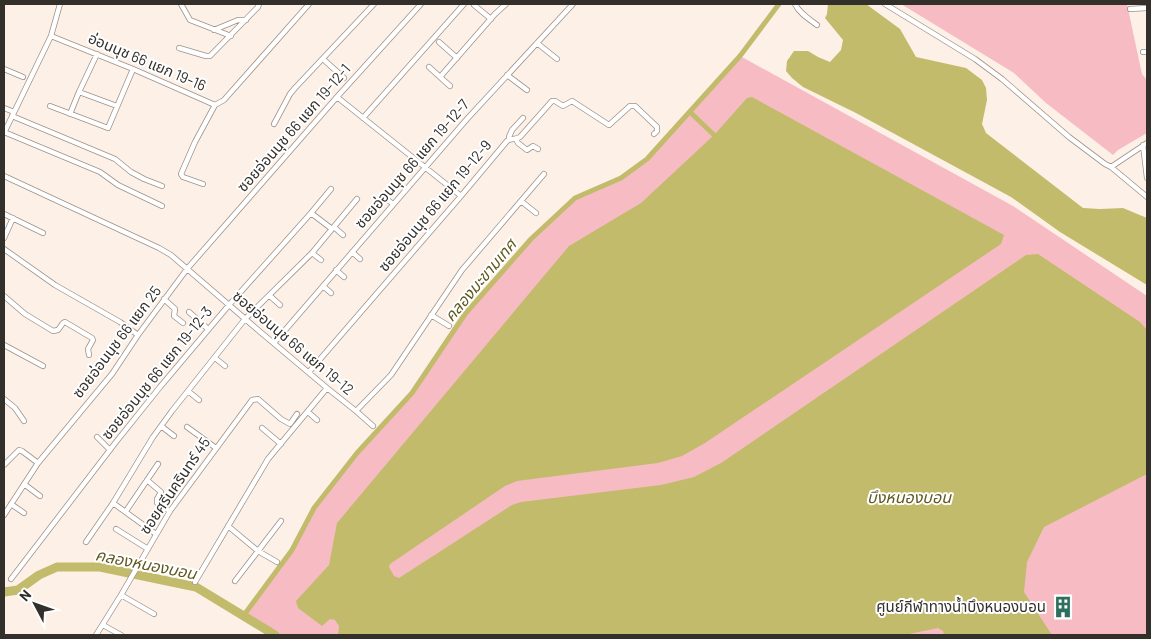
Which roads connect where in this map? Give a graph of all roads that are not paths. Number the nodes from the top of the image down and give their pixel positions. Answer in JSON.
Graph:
{"nodes":[{"id":1,"x":60,"y":4,"type":"edge"},
{"id":2,"x":181,"y":4,"type":"edge"},
{"id":3,"x":259,"y":4,"type":"edge"},
{"id":4,"x":309,"y":4,"type":"edge"},
{"id":5,"x":374,"y":4,"type":"edge"},
{"id":6,"x":422,"y":4,"type":"edge"},
{"id":7,"x":464,"y":4,"type":"edge"},
{"id":8,"x":506,"y":4,"type":"edge"},
{"id":9,"x":573,"y":4,"type":"edge"},
{"id":10,"x":795,"y":4,"type":"edge"},
{"id":11,"x":886,"y":4,"type":"edge"},
{"id":12,"x":474,"y":5,"type":"edge"},
{"id":13,"x":1147,"y":8,"type":"edge"},
{"id":14,"x":1130,"y":9,"type":"dead end"},
{"id":15,"x":246,"y":20,"type":"junction"},
{"id":16,"x":491,"y":20,"type":"junction"},
{"id":17,"x":817,"y":25,"type":"dead end"},
{"id":18,"x":214,"y":30,"type":"junction"},
{"id":19,"x":52,"y":36,"type":"junction"},
{"id":20,"x":231,"y":36,"type":"junction"},
{"id":21,"x":439,"y":42,"type":"dead end"},
{"id":22,"x":537,"y":43,"type":"junction"},
{"id":23,"x":179,"y":48,"type":"dead end"},
{"id":24,"x":97,"y":54,"type":"junction"},
{"id":25,"x":456,"y":58,"type":"junction"},
{"id":26,"x":323,"y":59,"type":"junction"},
{"id":27,"x":557,"y":59,"type":"dead end"},
{"id":28,"x":429,"y":67,"type":"dead end"},
{"id":29,"x":4,"y":69,"type":"edge"},
{"id":30,"x":133,"y":69,"type":"junction"},
{"id":31,"x":508,"y":75,"type":"junction"},
{"id":32,"x":440,"y":77,"type":"junction"},
{"id":33,"x":26,"y":78,"type":"junction"},
{"id":34,"x":344,"y":78,"type":"dead end"},
{"id":35,"x":450,"y":86,"type":"dead end"},
{"id":36,"x":527,"y":90,"type":"dead end"},
{"id":37,"x":79,"y":92,"type":"junction"},
{"id":38,"x":337,"y":97,"type":"junction"},
{"id":39,"x":215,"y":105,"type":"junction"},
{"id":40,"x":50,"y":106,"type":"dead end"},
{"id":41,"x":117,"y":106,"type":"junction"},
{"id":42,"x":4,"y":108,"type":"edge"},
{"id":43,"x":13,"y":114,"type":"junction"},
{"id":44,"x":70,"y":114,"type":"junction"},
{"id":45,"x":363,"y":118,"type":"junction"},
{"id":46,"x":523,"y":118,"type":"dead end"},
{"id":47,"x":274,"y":124,"type":"dead end"},
{"id":48,"x":4,"y":132,"type":"edge"},
{"id":49,"x":654,"y":134,"type":"dead end"},
{"id":50,"x":510,"y":139,"type":"junction"},
{"id":51,"x":516,"y":139,"type":"junction"},
{"id":52,"x":1145,"y":144,"type":"edge"},
{"id":53,"x":538,"y":149,"type":"dead end"},
{"id":54,"x":424,"y":167,"type":"junction"},
{"id":55,"x":1111,"y":167,"type":"junction"},
{"id":56,"x":544,"y":174,"type":"dead end"},
{"id":57,"x":4,"y":176,"type":"edge"},
{"id":58,"x":1147,"y":178,"type":"edge"},
{"id":59,"x":203,"y":184,"type":"dead end"},
{"id":60,"x":162,"y":186,"type":"dead end"},
{"id":61,"x":331,"y":189,"type":"dead end"},
{"id":62,"x":461,"y":196,"type":"junction"},
{"id":63,"x":384,"y":197,"type":"dead end"},
{"id":64,"x":1147,"y":197,"type":"edge"},
{"id":65,"x":357,"y":199,"type":"dead end"},
{"id":66,"x":521,"y":201,"type":"junction"},
{"id":67,"x":393,"y":204,"type":"junction"},
{"id":68,"x":162,"y":206,"type":"dead end"},
{"id":69,"x":311,"y":213,"type":"junction"},
{"id":70,"x":536,"y":213,"type":"dead end"},
{"id":71,"x":4,"y":214,"type":"edge"},
{"id":72,"x":13,"y":218,"type":"junction"},
{"id":73,"x":333,"y":228,"type":"junction"},
{"id":74,"x":43,"y":233,"type":"dead end"},
{"id":75,"x":343,"y":235,"type":"dead end"},
{"id":76,"x":4,"y":238,"type":"edge"},
{"id":77,"x":4,"y":249,"type":"edge"},
{"id":78,"x":352,"y":252,"type":"junction"},
{"id":79,"x":312,"y":253,"type":"junction"},
{"id":80,"x":360,"y":259,"type":"dead end"},
{"id":81,"x":321,"y":260,"type":"dead end"},
{"id":82,"x":187,"y":269,"type":"junction"},
{"id":83,"x":336,"y":270,"type":"junction"},
{"id":84,"x":344,"y":277,"type":"dead end"},
{"id":85,"x":323,"y":286,"type":"junction"},
{"id":86,"x":331,"y":293,"type":"dead end"},
{"id":87,"x":4,"y":296,"type":"edge"},
{"id":88,"x":270,"y":296,"type":"junction"},
{"id":89,"x":164,"y":299,"type":"junction"},
{"id":90,"x":229,"y":305,"type":"junction"},
{"id":91,"x":280,"y":305,"type":"dead end"},
{"id":92,"x":189,"y":312,"type":"dead end"},
{"id":93,"x":431,"y":315,"type":"junction"},
{"id":94,"x":246,"y":319,"type":"junction"},
{"id":95,"x":183,"y":323,"type":"dead end"},
{"id":96,"x":449,"y":326,"type":"dead end"},
{"id":97,"x":208,"y":329,"type":"junction"},
{"id":98,"x":274,"y":330,"type":"dead end"},
{"id":99,"x":138,"y":335,"type":"junction"},
{"id":100,"x":280,"y":336,"type":"junction"},
{"id":101,"x":274,"y":343,"type":"junction"},
{"id":102,"x":4,"y":344,"type":"edge"},
{"id":103,"x":89,"y":355,"type":"dead end"},
{"id":104,"x":215,"y":358,"type":"junction"},
{"id":105,"x":43,"y":366,"type":"dead end"},
{"id":106,"x":225,"y":366,"type":"dead end"},
{"id":107,"x":309,"y":372,"type":"junction"},
{"id":108,"x":327,"y":388,"type":"junction"},
{"id":109,"x":188,"y":392,"type":"junction"},
{"id":110,"x":4,"y":399,"type":"edge"},
{"id":111,"x":199,"y":400,"type":"dead end"},
{"id":112,"x":356,"y":411,"type":"junction"},
{"id":113,"x":308,"y":412,"type":"junction"},
{"id":114,"x":297,"y":414,"type":"dead end"},
{"id":115,"x":317,"y":420,"type":"dead end"},
{"id":116,"x":24,"y":421,"type":"dead end"},
{"id":117,"x":161,"y":426,"type":"junction"},
{"id":118,"x":373,"y":426,"type":"dead end"},
{"id":119,"x":187,"y":427,"type":"dead end"},
{"id":120,"x":262,"y":428,"type":"dead end"},
{"id":121,"x":174,"y":436,"type":"dead end"},
{"id":122,"x":97,"y":437,"type":"dead end"},
{"id":123,"x":281,"y":444,"type":"junction"},
{"id":124,"x":216,"y":448,"type":"junction"},
{"id":125,"x":110,"y":450,"type":"junction"},
{"id":126,"x":38,"y":463,"type":"junction"},
{"id":127,"x":158,"y":464,"type":"dead end"},
{"id":128,"x":4,"y":465,"type":"edge"},
{"id":129,"x":147,"y":480,"type":"junction"},
{"id":130,"x":24,"y":484,"type":"junction"},
{"id":131,"x":40,"y":496,"type":"dead end"},
{"id":132,"x":113,"y":503,"type":"junction"},
{"id":133,"x":11,"y":504,"type":"junction"},
{"id":134,"x":126,"y":511,"type":"junction"},
{"id":135,"x":170,"y":511,"type":"junction"},
{"id":136,"x":24,"y":513,"type":"dead end"},
{"id":137,"x":4,"y":515,"type":"edge"},
{"id":138,"x":281,"y":521,"type":"dead end"},
{"id":139,"x":228,"y":526,"type":"junction"},
{"id":140,"x":116,"y":528,"type":"dead end"},
{"id":141,"x":156,"y":534,"type":"junction"},
{"id":142,"x":86,"y":542,"type":"dead end"},
{"id":143,"x":148,"y":549,"type":"junction"},
{"id":144,"x":258,"y":550,"type":"junction"},
{"id":145,"x":276,"y":562,"type":"dead end"},
{"id":146,"x":11,"y":579,"type":"dead end"},
{"id":147,"x":234,"y":581,"type":"dead end"},
{"id":148,"x":195,"y":582,"type":"dead end"},
{"id":149,"x":121,"y":595,"type":"junction"},
{"id":150,"x":154,"y":614,"type":"dead end"},
{"id":151,"x":102,"y":625,"type":"junction"},
{"id":152,"x":96,"y":635,"type":"edge"},
{"id":153,"x":121,"y":635,"type":"edge"}],
"edges":[{"from":1,"to":19,"type":"street"},
{"from":2,"to":18,"type":"street"},
{"from":3,"to":15,"type":"street"},
{"from":4,"to":39,"type":"street","name":"อ่อนนุช 66 แยก 19-16"},
{"from":5,"to":26,"type":"street"},
{"from":6,"to":38,"type":"street","name":"ซอยอ่อนนุช 66 แยก 19-12-1"},
{"from":7,"to":45,"type":"street"},
{"from":8,"to":16,"type":"street"},
{"from":9,"to":22,"type":"street","name":"ซอยอ่อนนุช 66 แยก 19-12-7"},
{"from":10,"to":17,"type":"street"},
{"from":11,"to":55,"type":"street"},
{"from":12,"to":16,"type":"street"},
{"from":13,"to":14,"type":"street"},
{"from":15,"to":18,"type":"street"},
{"from":15,"to":20,"type":"street"},
{"from":16,"to":25,"type":"street"},
{"from":18,"to":20,"type":"street"},
{"from":19,"to":24,"type":"street","name":"อ่อนนุช 66 แยก 19-16"},
{"from":19,"to":33,"type":"street"},
{"from":20,"to":23,"type":"street"},
{"from":21,"to":25,"type":"street"},
{"from":22,"to":27,"type":"street"},
{"from":22,"to":31,"type":"street","name":"ซอยอ่อนนุช 66 แยก 19-12-7"},
{"from":24,"to":30,"type":"street","name":"อ่อนนุช 66 แยก 19-16"},
{"from":24,"to":37,"type":"street"},
{"from":25,"to":32,"type":"street"},
{"from":26,"to":34,"type":"street"},
{"from":26,"to":47,"type":"street"},
{"from":28,"to":32,"type":"street"},
{"from":29,"to":33,"type":"street"},
{"from":30,"to":39,"type":"street","name":"อ่อนนุช 66 แยก 19-16"},
{"from":30,"to":41,"type":"street"},
{"from":31,"to":36,"type":"street"},
{"from":31,"to":54,"type":"street","name":"ซอยอ่อนนุช 66 แยก 19-12-7"},
{"from":32,"to":35,"type":"street"},
{"from":33,"to":43,"type":"street"},
{"from":37,"to":41,"type":"street"},
{"from":37,"to":44,"type":"street"},
{"from":38,"to":45,"type":"street"},
{"from":38,"to":82,"type":"street","name":"ซอยอ่อนนุช 66 แยก 19-12-1"},
{"from":39,"to":59,"type":"street"},
{"from":40,"to":44,"type":"street"},
{"from":41,"to":44,"type":"street"},
{"from":42,"to":43,"type":"street"},
{"from":43,"to":48,"type":"street"},
{"from":43,"to":60,"type":"street"},
{"from":45,"to":54,"type":"street"},
{"from":46,"to":50,"type":"street"},
{"from":48,"to":68,"type":"street"},
{"from":49,"to":51,"type":"street","name":"ซอยอ่อนนุช 66 แยก 19-12-9"},
{"from":50,"to":51,"type":"street","name":"ซอยอ่อนนุช 66 แยก 19-12-9"},
{"from":50,"to":62,"type":"street","name":"ซอยอ่อนนุช 66 แยก 19-12-9"},
{"from":51,"to":53,"type":"street"},
{"from":52,"to":55,"type":"street"},
{"from":52,"to":58,"type":"street"},
{"from":54,"to":62,"type":"street"},
{"from":54,"to":67,"type":"street","name":"ซอยอ่อนนุช 66 แยก 19-12-7"},
{"from":55,"to":64,"type":"street"},
{"from":56,"to":66,"type":"street","name":"ซอยอ่อนนุช 66 แยก 19-12"},
{"from":57,"to":82,"type":"street","name":"ซอยอ่อนนุช 66 แยก 19-12"},
{"from":61,"to":69,"type":"street","name":"ซอยอ่อนนุช 66 แยก 19-12-3"},
{"from":62,"to":107,"type":"street","name":"ซอยอ่อนนุช 66 แยก 19-12-9"},
{"from":63,"to":67,"type":"street"},
{"from":65,"to":73,"type":"street"},
{"from":66,"to":70,"type":"street"},
{"from":66,"to":93,"type":"street","name":"ซอยอ่อนนุช 66 แยก 19-12"},
{"from":67,"to":78,"type":"street","name":"ซอยอ่อนนุช 66 แยก 19-12-7"},
{"from":69,"to":73,"type":"street"},
{"from":69,"to":90,"type":"street","name":"ซอยอ่อนนุช 66 แยก 19-12-3"},
{"from":71,"to":72,"type":"street"},
{"from":72,"to":74,"type":"street"},
{"from":72,"to":76,"type":"street"},
{"from":73,"to":75,"type":"street"},
{"from":73,"to":79,"type":"street"},
{"from":77,"to":99,"type":"street"},
{"from":78,"to":80,"type":"street"},
{"from":78,"to":83,"type":"street","name":"ซอยอ่อนนุช 66 แยก 19-12-7"},
{"from":79,"to":81,"type":"street"},
{"from":79,"to":88,"type":"street"},
{"from":82,"to":89,"type":"street","name":"ซอยอ่อนนุช 66 แยก 25"},
{"from":82,"to":90,"type":"street","name":"ซอยอ่อนนุช 66 แยก 19-12"},
{"from":83,"to":84,"type":"street"},
{"from":83,"to":85,"type":"street","name":"ซอยอ่อนนุช 66 แยก 19-12-7"},
{"from":85,"to":86,"type":"street"},
{"from":85,"to":100,"type":"street","name":"ซอยอ่อนนุช 66 แยก 19-12-7"},
{"from":87,"to":103,"type":"street"},
{"from":88,"to":91,"type":"street"},
{"from":88,"to":94,"type":"street"},
{"from":89,"to":95,"type":"street"},
{"from":89,"to":99,"type":"street","name":"ซอยอ่อนนุช 66 แยก 25"},
{"from":90,"to":94,"type":"street","name":"ซอยอ่อนนุช 66 แยก 19-12"},
{"from":90,"to":97,"type":"street","name":"ซอยอ่อนนุช 66 แยก 19-12-3"},
{"from":92,"to":97,"type":"street"},
{"from":93,"to":96,"type":"street"},
{"from":93,"to":112,"type":"street","name":"ซอยอ่อนนุช 66 แยก 19-12"},
{"from":94,"to":101,"type":"street","name":"ซอยอ่อนนุช 66 แยก 19-12"},
{"from":94,"to":104,"type":"street"},
{"from":97,"to":125,"type":"street","name":"ซอยอ่อนนุช 66 แยก 19-12-3"},
{"from":98,"to":100,"type":"street"},
{"from":99,"to":126,"type":"street","name":"ซอยอ่อนนุช 66 แยก 25"},
{"from":100,"to":101,"type":"street","name":"ซอยอ่อนนุช 66 แยก 19-12-7"},
{"from":101,"to":107,"type":"street","name":"ซอยอ่อนนุช 66 แยก 19-12"},
{"from":102,"to":105,"type":"street"},
{"from":104,"to":106,"type":"street"},
{"from":104,"to":109,"type":"street"},
{"from":107,"to":108,"type":"street","name":"ซอยอ่อนนุช 66 แยก 19-12"},
{"from":108,"to":112,"type":"street","name":"ซอยอ่อนนุช 66 แยก 19-12"},
{"from":108,"to":113,"type":"street"},
{"from":109,"to":111,"type":"street"},
{"from":109,"to":117,"type":"street"},
{"from":110,"to":116,"type":"street"},
{"from":112,"to":118,"type":"street"},
{"from":113,"to":115,"type":"street"},
{"from":113,"to":123,"type":"street"},
{"from":114,"to":124,"type":"street","name":"ซอยศรีนครินทร์ 45"},
{"from":117,"to":121,"type":"street"},
{"from":117,"to":132,"type":"street"},
{"from":119,"to":124,"type":"street"},
{"from":120,"to":123,"type":"street"},
{"from":122,"to":125,"type":"street"},
{"from":123,"to":139,"type":"street"},
{"from":124,"to":135,"type":"street","name":"ซอยศรีนครินทร์ 45"},
{"from":125,"to":146,"type":"street","name":"ซอยอ่อนนุช 66 แยก 19-12-3"},
{"from":126,"to":128,"type":"street"},
{"from":126,"to":130,"type":"street","name":"ซอยอ่อนนุช 66 แยก 25"},
{"from":127,"to":129,"type":"street"},
{"from":129,"to":134,"type":"street"},
{"from":129,"to":135,"type":"street"},
{"from":130,"to":131,"type":"street"},
{"from":130,"to":133,"type":"street","name":"ซอยอ่อนนุช 66 แยก 25"},
{"from":132,"to":134,"type":"street"},
{"from":132,"to":142,"type":"street"},
{"from":133,"to":136,"type":"street"},
{"from":133,"to":137,"type":"street","name":"ซอยอ่อนนุช 66 แยก 25"},
{"from":134,"to":141,"type":"street"},
{"from":135,"to":141,"type":"street","name":"ซอยศรีนครินทร์ 45"},
{"from":138,"to":144,"type":"street"},
{"from":139,"to":144,"type":"street"},
{"from":139,"to":148,"type":"street"},
{"from":140,"to":143,"type":"street"},
{"from":141,"to":143,"type":"street","name":"ซอยศรีนครินทร์ 45"},
{"from":143,"to":149,"type":"street","name":"ซอยศรีนครินทร์ 45"},
{"from":144,"to":145,"type":"street"},
{"from":144,"to":147,"type":"street"},
{"from":149,"to":150,"type":"street"},
{"from":149,"to":151,"type":"street","name":"ซอยศรีนครินทร์ 45"},
{"from":151,"to":152,"type":"street","name":"ซอยศรีนครินทร์ 45"},
{"from":151,"to":153,"type":"street"}]}
